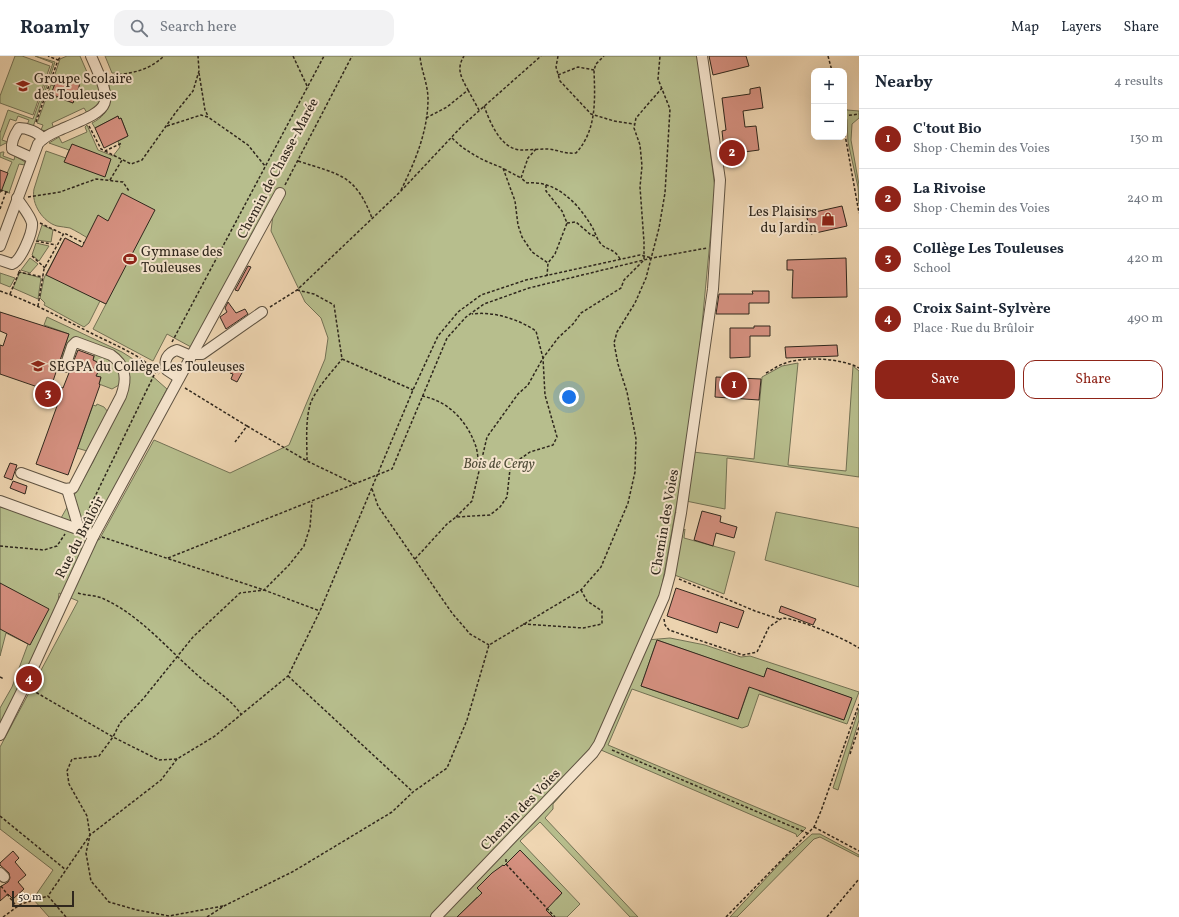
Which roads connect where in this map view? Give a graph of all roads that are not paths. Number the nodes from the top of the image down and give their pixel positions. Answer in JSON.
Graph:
{"nodes":[{"id":1,"x":92,"y":56,"type":"edge"},
{"id":2,"x":702,"y":56,"type":"edge"},
{"id":3,"x":43,"y":138,"type":"junction"},
{"id":4,"x":32,"y":158,"type":"junction"},
{"id":5,"x":280,"y":193,"type":"road end"},
{"id":6,"x":21,"y":199,"type":"junction"},
{"id":7,"x":0,"y":246,"type":"edge"},
{"id":8,"x":0,"y":260,"type":"edge"},
{"id":9,"x":262,"y":312,"type":"road end"},
{"id":10,"x":191,"y":355,"type":"junction"},
{"id":11,"x":65,"y":367,"type":"dead end"},
{"id":12,"x":177,"y":381,"type":"junction"},
{"id":13,"x":21,"y":473,"type":"dead end"},
{"id":14,"x":67,"y":489,"type":"junction"},
{"id":15,"x":0,"y":501,"type":"edge"},
{"id":16,"x":75,"y":528,"type":"junction"},
{"id":17,"x":94,"y":535,"type":"junction"},
{"id":18,"x":0,"y":735,"type":"edge"},
{"id":19,"x":436,"y":917,"type":"edge"}],
"edges":[{"from":1,"to":3,"type":"street"},
{"from":2,"to":19,"type":"street","name":"Chemin des Voies"},
{"from":3,"to":4,"type":"street"},
{"from":3,"to":4,"type":"street"},
{"from":4,"to":6,"type":"street"},
{"from":5,"to":10,"type":"street","name":"Chemin de Chasse-Marée"},
{"from":6,"to":7,"type":"street"},
{"from":6,"to":8,"type":"street"},
{"from":9,"to":10,"type":"street"},
{"from":10,"to":12,"type":"street","name":"Rue du Brûloir"},
{"from":10,"to":12,"type":"street"},
{"from":11,"to":14,"type":"street"},
{"from":12,"to":17,"type":"street","name":"Rue du Brûloir"},
{"from":13,"to":14,"type":"street"},
{"from":14,"to":16,"type":"street"},
{"from":15,"to":16,"type":"street"},
{"from":16,"to":17,"type":"street"},
{"from":17,"to":18,"type":"street","name":"Rue du Brûloir"}]}
